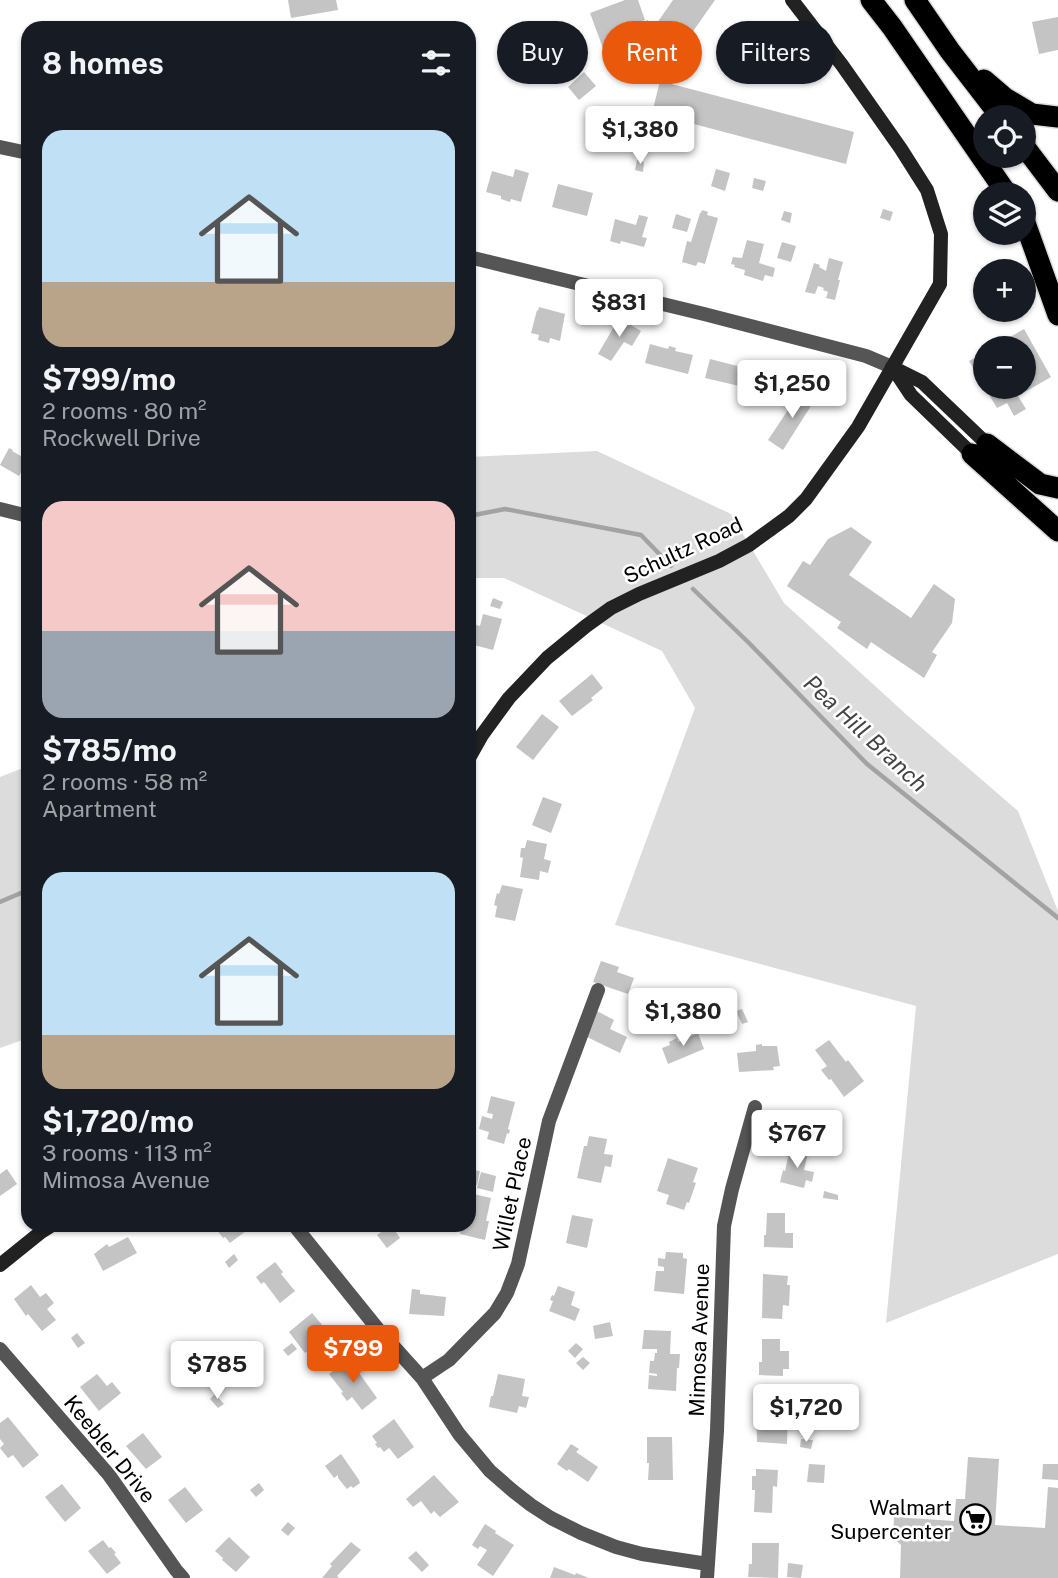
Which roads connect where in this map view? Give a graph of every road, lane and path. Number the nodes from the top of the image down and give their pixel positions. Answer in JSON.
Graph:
{"nodes":[{"id":1,"x":792,"y":0,"type":"edge"},
{"id":2,"x":859,"y":0,"type":"edge"},
{"id":3,"x":871,"y":0,"type":"edge"},
{"id":4,"x":915,"y":0,"type":"edge"},
{"id":5,"x":892,"y":27,"type":"junction"},
{"id":6,"x":950,"y":51,"type":"junction"},
{"id":7,"x":993,"y":105,"type":"edge"},
{"id":8,"x":1058,"y":117,"type":"edge"},
{"id":9,"x":0,"y":147,"type":"edge"},
{"id":10,"x":21,"y":152,"type":"edge"},
{"id":11,"x":1036,"y":162,"type":"edge"},
{"id":12,"x":999,"y":182,"type":"edge"},
{"id":13,"x":1058,"y":191,"type":"edge"},
{"id":14,"x":1036,"y":237,"type":"edge"},
{"id":15,"x":1033,"y":245,"type":"edge"},
{"id":16,"x":476,"y":259,"type":"edge"},
{"id":17,"x":1058,"y":271,"type":"edge"},
{"id":18,"x":1058,"y":315,"type":"edge"},
{"id":19,"x":892,"y":367,"type":"junction"},
{"id":20,"x":979,"y":449,"type":"junction"},
{"id":21,"x":1058,"y":488,"type":"edge"},
{"id":22,"x":0,"y":509,"type":"edge"},
{"id":23,"x":21,"y":514,"type":"edge"},
{"id":24,"x":1058,"y":531,"type":"edge"},
{"id":25,"x":476,"y":746,"type":"edge"},
{"id":26,"x":598,"y":990,"type":"dead end"},
{"id":27,"x":755,"y":1107,"type":"dead end"},
{"id":28,"x":41,"y":1232,"type":"edge"},
{"id":29,"x":300,"y":1232,"type":"edge"},
{"id":30,"x":0,"y":1265,"type":"edge"},
{"id":31,"x":0,"y":1349,"type":"edge"},
{"id":32,"x":422,"y":1378,"type":"junction"},
{"id":33,"x":708,"y":1571,"type":"edge"},
{"id":34,"x":183,"y":1578,"type":"edge"}],
"edges":[{"from":1,"to":19,"type":"street","name":"Schultz Road"},
{"from":2,"to":5,"type":"highway"},
{"from":3,"to":5,"type":"highway"},
{"from":4,"to":6,"type":"highway"},
{"from":5,"to":12,"type":"highway"},
{"from":6,"to":7,"type":"highway"},
{"from":6,"to":8,"type":"highway"},
{"from":9,"to":10,"type":"street"},
{"from":11,"to":13,"type":"highway"},
{"from":14,"to":17,"type":"highway"},
{"from":15,"to":18,"type":"highway"},
{"from":16,"to":19,"type":"street"},
{"from":19,"to":20,"type":"street"},
{"from":19,"to":25,"type":"street","name":"Schultz Road"},
{"from":20,"to":21,"type":"highway"},
{"from":20,"to":24,"type":"highway"},
{"from":22,"to":23,"type":"street"},
{"from":26,"to":32,"type":"street","name":"Willet Place"},
{"from":27,"to":33,"type":"street","name":"Mimosa Avenue"},
{"from":28,"to":30,"type":"street"},
{"from":29,"to":32,"type":"street"},
{"from":31,"to":34,"type":"street","name":"Keebler Drive"},
{"from":32,"to":33,"type":"street"}]}
